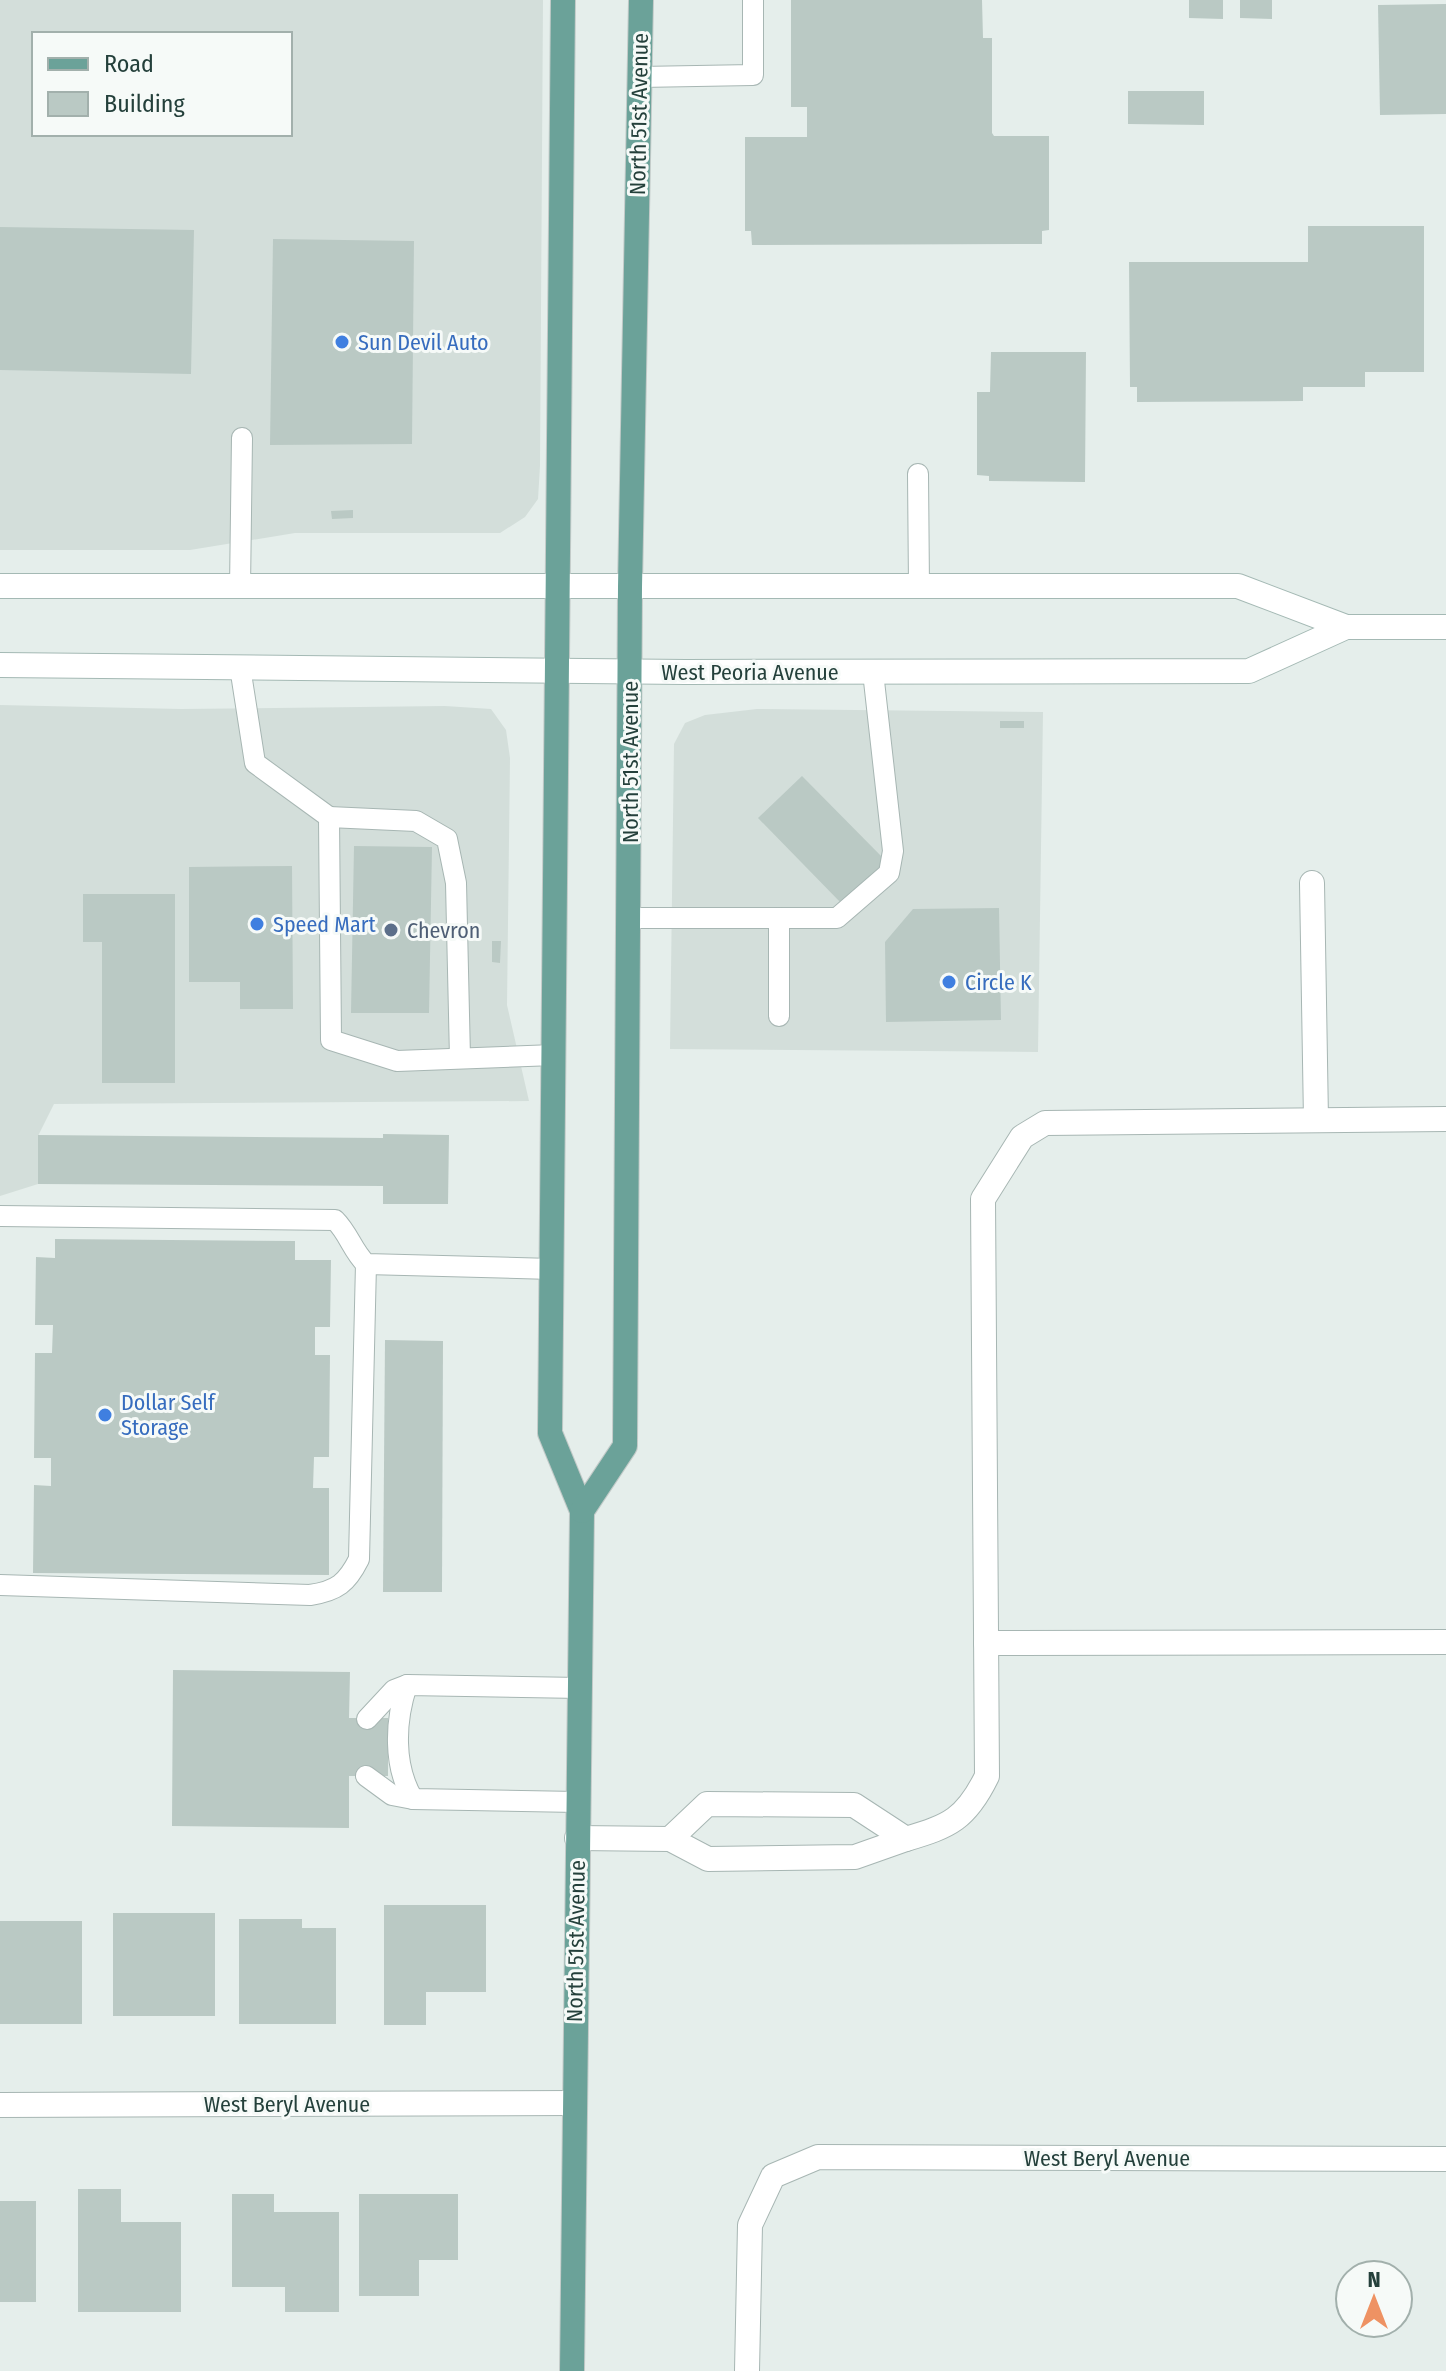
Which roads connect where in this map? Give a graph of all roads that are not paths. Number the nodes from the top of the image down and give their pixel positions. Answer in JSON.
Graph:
{"nodes":[{"id":1,"x":563,"y":0,"type":"edge"},
{"id":2,"x":641,"y":0,"type":"edge"},
{"id":3,"x":753,"y":0,"type":"edge"},
{"id":4,"x":640,"y":77,"type":"junction"},
{"id":5,"x":242,"y":438,"type":"dead end"},
{"id":6,"x":918,"y":474,"type":"dead end"},
{"id":7,"x":0,"y":586,"type":"edge"},
{"id":8,"x":558,"y":587,"type":"junction"},
{"id":9,"x":630,"y":587,"type":"junction"},
{"id":10,"x":919,"y":587,"type":"junction"},
{"id":11,"x":240,"y":588,"type":"junction"},
{"id":12,"x":1346,"y":627,"type":"junction"},
{"id":13,"x":1446,"y":627,"type":"edge"},
{"id":14,"x":0,"y":665,"type":"edge"},
{"id":15,"x":240,"y":667,"type":"junction"},
{"id":16,"x":557,"y":671,"type":"junction"},
{"id":17,"x":630,"y":671,"type":"junction"},
{"id":18,"x":873,"y":672,"type":"junction"},
{"id":19,"x":329,"y":817,"type":"junction"},
{"id":20,"x":1312,"y":883,"type":"dead end"},
{"id":21,"x":629,"y":918,"type":"junction"},
{"id":22,"x":779,"y":918,"type":"junction"},
{"id":23,"x":779,"y":1016,"type":"dead end"},
{"id":24,"x":554,"y":1055,"type":"junction"},
{"id":25,"x":460,"y":1058,"type":"junction"},
{"id":26,"x":1446,"y":1119,"type":"edge"},
{"id":27,"x":1316,"y":1120,"type":"junction"},
{"id":28,"x":0,"y":1216,"type":"edge"},
{"id":29,"x":366,"y":1264,"type":"junction"},
{"id":30,"x":552,"y":1269,"type":"junction"},
{"id":31,"x":582,"y":1511,"type":"junction"},
{"id":32,"x":0,"y":1585,"type":"edge"},
{"id":33,"x":1446,"y":1642,"type":"edge"},
{"id":34,"x":986,"y":1643,"type":"junction"},
{"id":35,"x":407,"y":1685,"type":"junction"},
{"id":36,"x":580,"y":1688,"type":"junction"},
{"id":37,"x":367,"y":1719,"type":"dead end"},
{"id":38,"x":366,"y":1776,"type":"dead end"},
{"id":39,"x":413,"y":1799,"type":"junction"},
{"id":40,"x":577,"y":1802,"type":"junction"},
{"id":41,"x":577,"y":1838,"type":"junction"},
{"id":42,"x":670,"y":1839,"type":"junction"},
{"id":43,"x":906,"y":1839,"type":"junction"},
{"id":44,"x":574,"y":2103,"type":"junction"},
{"id":45,"x":0,"y":2105,"type":"edge"},
{"id":46,"x":1446,"y":2159,"type":"edge"},
{"id":47,"x":572,"y":2371,"type":"edge"},
{"id":48,"x":747,"y":2371,"type":"edge"}],
"edges":[{"from":1,"to":8,"type":"main road","name":"North 51st Avenue"},
{"from":2,"to":4,"type":"main road","name":"North 51st Avenue"},
{"from":3,"to":4,"type":"lane"},
{"from":4,"to":9,"type":"main road","name":"North 51st Avenue"},
{"from":5,"to":11,"type":"lane"},
{"from":6,"to":10,"type":"lane"},
{"from":7,"to":11,"type":"street","name":"West Peoria Avenue"},
{"from":8,"to":9,"type":"street","name":"West Peoria Avenue"},
{"from":8,"to":11,"type":"street","name":"West Peoria Avenue"},
{"from":8,"to":16,"type":"main road","name":"North 51st Avenue"},
{"from":9,"to":10,"type":"street","name":"West Peoria Avenue"},
{"from":9,"to":17,"type":"main road","name":"North 51st Avenue"},
{"from":10,"to":12,"type":"street","name":"West Peoria Avenue"},
{"from":12,"to":13,"type":"street","name":"West Peoria Avenue"},
{"from":12,"to":18,"type":"street","name":"West Peoria Avenue"},
{"from":14,"to":15,"type":"street","name":"West Peoria Avenue"},
{"from":15,"to":16,"type":"street","name":"West Peoria Avenue"},
{"from":15,"to":19,"type":"lane"},
{"from":16,"to":17,"type":"street","name":"West Peoria Avenue"},
{"from":16,"to":24,"type":"main road","name":"North 51st Avenue"},
{"from":17,"to":18,"type":"street","name":"West Peoria Avenue"},
{"from":17,"to":21,"type":"main road","name":"North 51st Avenue"},
{"from":18,"to":22,"type":"lane"},
{"from":19,"to":25,"type":"lane"},
{"from":19,"to":25,"type":"lane"},
{"from":20,"to":27,"type":"street"},
{"from":21,"to":22,"type":"lane"},
{"from":21,"to":31,"type":"main road","name":"North 51st Avenue"},
{"from":22,"to":23,"type":"lane"},
{"from":24,"to":25,"type":"lane"},
{"from":24,"to":30,"type":"main road","name":"North 51st Avenue"},
{"from":26,"to":27,"type":"street"},
{"from":27,"to":34,"type":"street"},
{"from":28,"to":29,"type":"lane"},
{"from":29,"to":30,"type":"lane"},
{"from":29,"to":32,"type":"lane"},
{"from":30,"to":31,"type":"main road","name":"North 51st Avenue"},
{"from":31,"to":36,"type":"main road","name":"North 51st Avenue"},
{"from":33,"to":34,"type":"street"},
{"from":34,"to":43,"type":"street"},
{"from":35,"to":36,"type":"lane"},
{"from":35,"to":37,"type":"lane"},
{"from":35,"to":39,"type":"lane"},
{"from":36,"to":40,"type":"main road","name":"North 51st Avenue"},
{"from":38,"to":39,"type":"lane"},
{"from":39,"to":40,"type":"lane"},
{"from":40,"to":41,"type":"main road","name":"North 51st Avenue"},
{"from":41,"to":42,"type":"street"},
{"from":41,"to":44,"type":"main road","name":"North 51st Avenue"},
{"from":42,"to":43,"type":"street"},
{"from":42,"to":43,"type":"street"},
{"from":44,"to":45,"type":"street","name":"West Beryl Avenue"},
{"from":44,"to":47,"type":"main road","name":"North 51st Avenue"},
{"from":46,"to":48,"type":"street","name":"West Beryl Avenue"}]}
